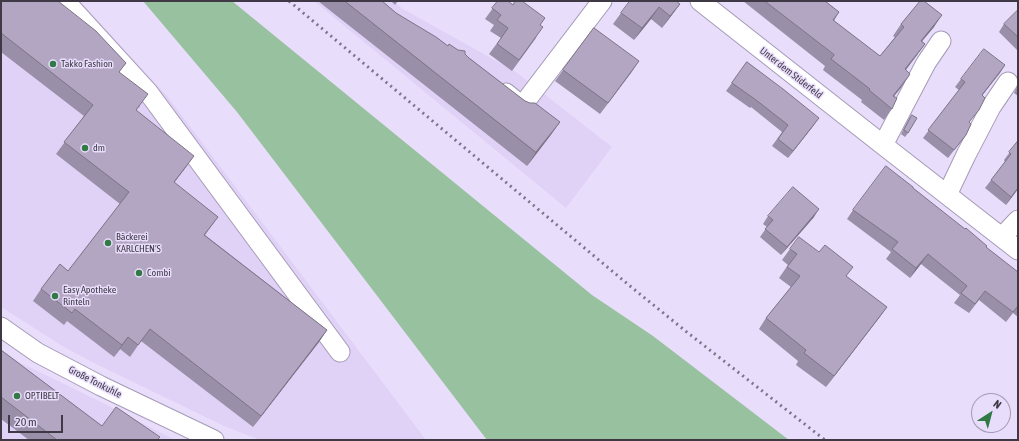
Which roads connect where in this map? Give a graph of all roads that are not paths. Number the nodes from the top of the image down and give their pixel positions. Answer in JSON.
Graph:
{"nodes":[{"id":1,"x":65,"y":1,"type":"edge"},
{"id":2,"x":602,"y":1,"type":"edge"},
{"id":3,"x":700,"y":1,"type":"edge"},
{"id":4,"x":942,"y":41,"type":"dead end"},
{"id":5,"x":491,"y":82,"type":"edge"},
{"id":6,"x":1008,"y":82,"type":"dead end"},
{"id":7,"x":883,"y":145,"type":"junction"},
{"id":8,"x":947,"y":195,"type":"junction"},
{"id":9,"x":1018,"y":220,"type":"edge"},
{"id":10,"x":1002,"y":237,"type":"junction"},
{"id":11,"x":1018,"y":250,"type":"edge"},
{"id":12,"x":1,"y":327,"type":"edge"},
{"id":13,"x":340,"y":352,"type":"dead end"},
{"id":14,"x":214,"y":440,"type":"edge"}],
"edges":[{"from":1,"to":13,"type":"street"},
{"from":2,"to":5,"type":"street"},
{"from":3,"to":7,"type":"street","name":"Unter dem Stiderfeld"},
{"from":4,"to":7,"type":"street"},
{"from":6,"to":8,"type":"street"},
{"from":7,"to":8,"type":"street","name":"Unter dem Stiderfeld"},
{"from":8,"to":10,"type":"street","name":"Unter dem Stiderfeld"},
{"from":9,"to":10,"type":"street"},
{"from":10,"to":11,"type":"street","name":"Unter dem Stiderfeld"},
{"from":12,"to":14,"type":"street","name":"Große Tonkuhle"}]}
